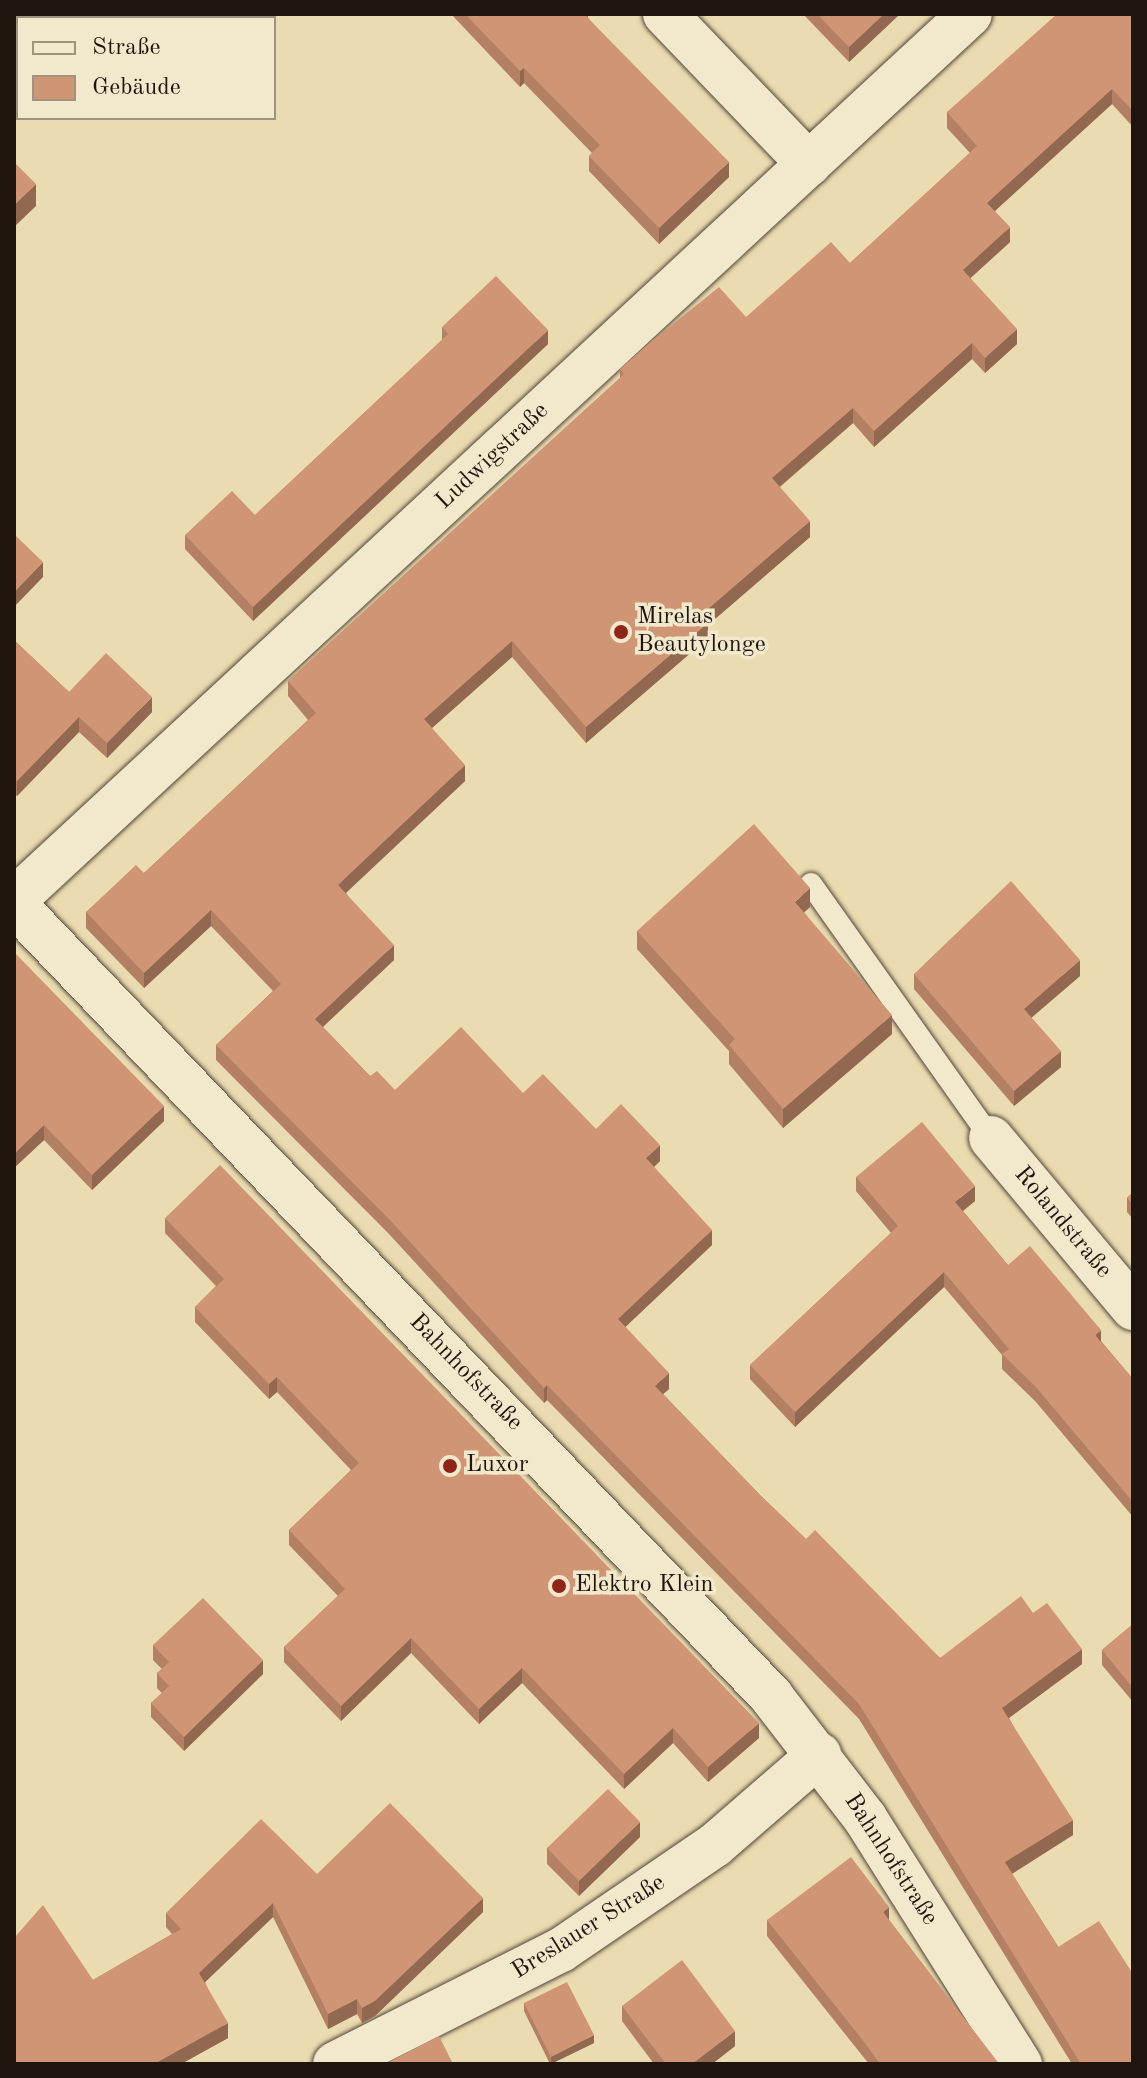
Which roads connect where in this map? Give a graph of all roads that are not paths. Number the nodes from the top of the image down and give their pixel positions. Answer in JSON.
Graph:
{"nodes":[{"id":1,"x":665,"y":14,"type":"edge"},
{"id":2,"x":970,"y":14,"type":"edge"},
{"id":3,"x":809,"y":164,"type":"junction"},
{"id":4,"x":811,"y":884,"type":"edge"},
{"id":5,"x":14,"y":902,"type":"edge"},
{"id":6,"x":991,"y":1138,"type":"joint"},
{"id":7,"x":1133,"y":1308,"type":"edge"},
{"id":8,"x":819,"y":1755,"type":"junction"},
{"id":9,"x":335,"y":2064,"type":"edge"},
{"id":10,"x":1020,"y":2064,"type":"edge"}],
"edges":[{"from":1,"to":3,"type":"street"},
{"from":2,"to":3,"type":"street","name":"Ludwigstraße"},
{"from":3,"to":5,"type":"street","name":"Ludwigstraße"},
{"from":4,"to":6,"type":"lane"},
{"from":5,"to":8,"type":"street","name":"Bahnhofstraße"},
{"from":6,"to":7,"type":"street","name":"Rolandstraße"},
{"from":8,"to":9,"type":"street","name":"Breslauer Straße"},
{"from":8,"to":10,"type":"street","name":"Bahnhofstraße"}]}
